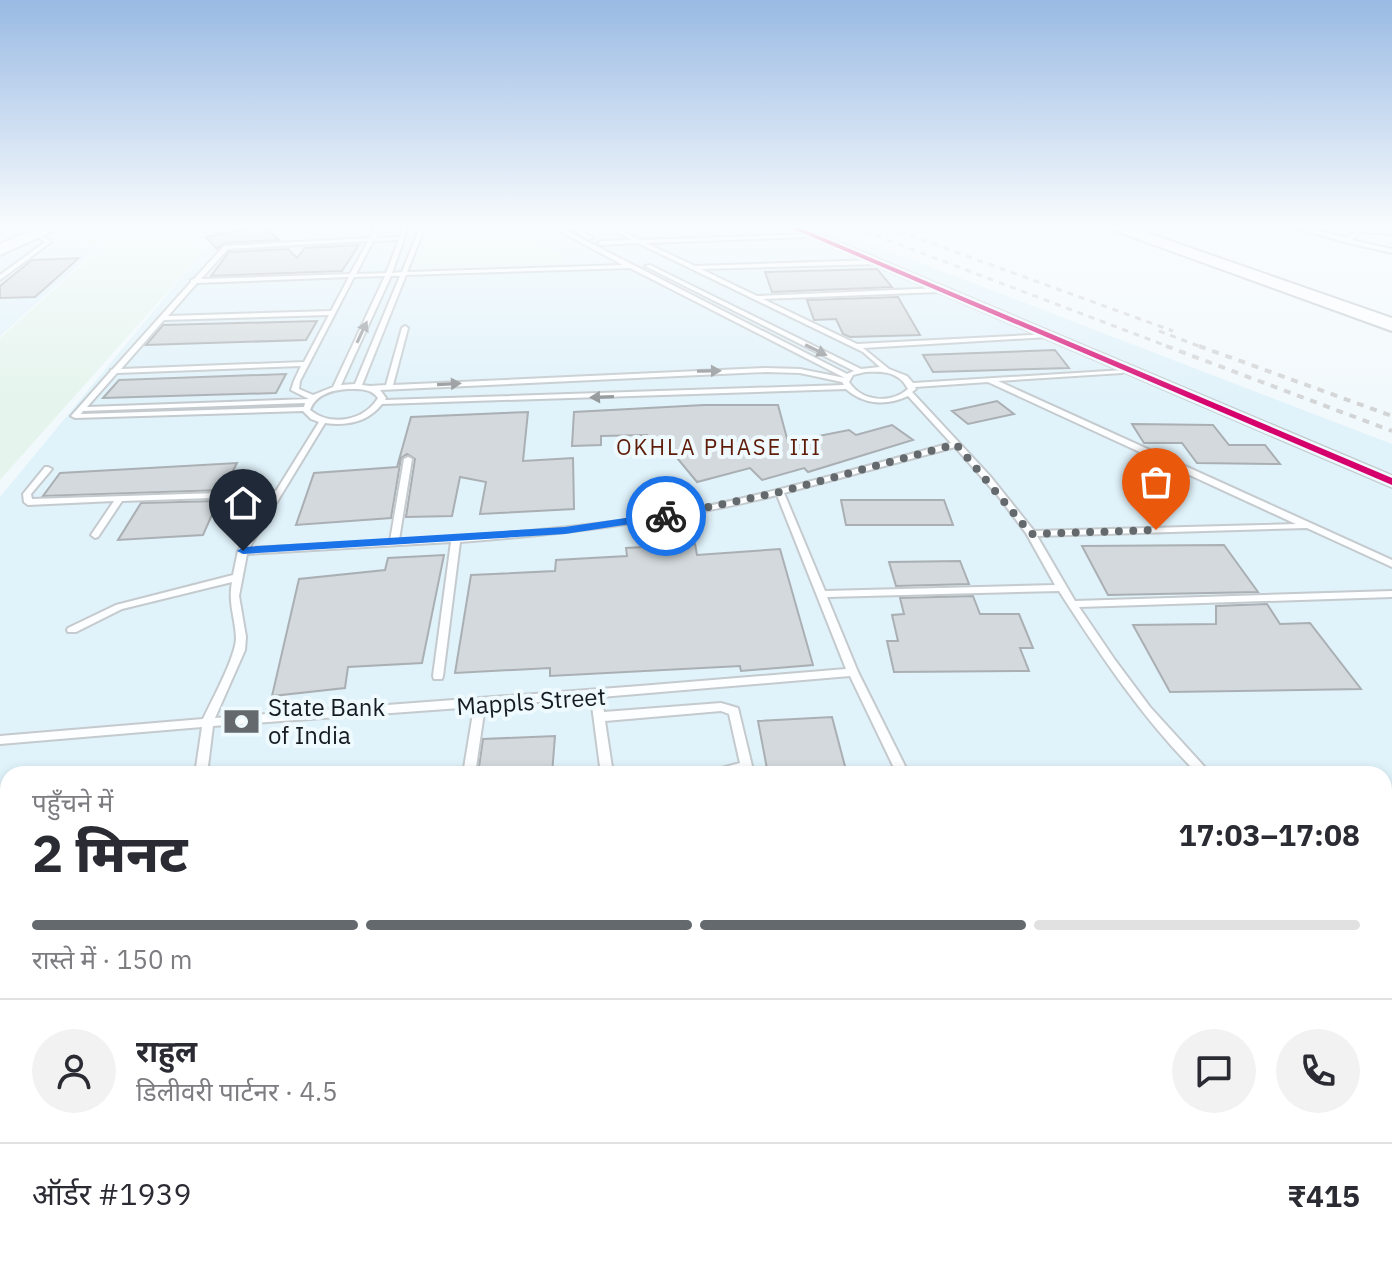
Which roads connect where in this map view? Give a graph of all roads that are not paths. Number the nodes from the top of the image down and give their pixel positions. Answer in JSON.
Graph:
{"nodes":[{"id":1,"x":189,"y":286,"type":"edge"},
{"id":2,"x":348,"y":286,"type":"edge"},
{"id":3,"x":383,"y":286,"type":"edge"},
{"id":4,"x":399,"y":286,"type":"edge"},
{"id":5,"x":670,"y":286,"type":"edge"},
{"id":6,"x":687,"y":286,"type":"edge"},
{"id":7,"x":729,"y":286,"type":"edge"},
{"id":8,"x":931,"y":286,"type":"edge"},
{"id":9,"x":1281,"y":286,"type":"edge"},
{"id":10,"x":1313,"y":286,"type":"edge"},
{"id":11,"x":940,"y":290,"type":"junction"},
{"id":12,"x":754,"y":298,"type":"junction"},
{"id":13,"x":333,"y":313,"type":"junction"},
{"id":14,"x":1392,"y":313,"type":"edge"},
{"id":15,"x":161,"y":318,"type":"junction"},
{"id":16,"x":1392,"y":325,"type":"edge"},
{"id":17,"x":405,"y":328,"type":"dead end"},
{"id":18,"x":1048,"y":335,"type":"junction"},
{"id":19,"x":855,"y":346,"type":"junction"},
{"id":20,"x":304,"y":364,"type":"junction"},
{"id":21,"x":766,"y":370,"type":"junction"},
{"id":22,"x":113,"y":371,"type":"junction"},
{"id":23,"x":860,"y":371,"type":"junction"},
{"id":24,"x":888,"y":371,"type":"junction"},
{"id":25,"x":1122,"y":371,"type":"junction"},
{"id":26,"x":989,"y":380,"type":"junction"},
{"id":27,"x":847,"y":382,"type":"junction"},
{"id":28,"x":358,"y":386,"type":"junction"},
{"id":29,"x":389,"y":387,"type":"junction"},
{"id":30,"x":336,"y":388,"type":"junction"},
{"id":31,"x":371,"y":388,"type":"junction"},
{"id":32,"x":805,"y":388,"type":"junction"},
{"id":33,"x":910,"y":389,"type":"junction"},
{"id":34,"x":381,"y":402,"type":"junction"},
{"id":35,"x":310,"y":403,"type":"junction"},
{"id":36,"x":323,"y":421,"type":"junction"},
{"id":37,"x":956,"y":444,"type":"junction"},
{"id":38,"x":408,"y":459,"type":"dead end"},
{"id":39,"x":48,"y":469,"type":"dead end"},
{"id":40,"x":1392,"y":482,"type":"edge"},
{"id":41,"x":780,"y":492,"type":"junction"},
{"id":42,"x":276,"y":493,"type":"junction"},
{"id":43,"x":119,"y":500,"type":"junction"},
{"id":44,"x":1312,"y":526,"type":"junction"},
{"id":45,"x":1031,"y":534,"type":"junction"},
{"id":46,"x":95,"y":535,"type":"dead end"},
{"id":47,"x":456,"y":539,"type":"junction"},
{"id":48,"x":394,"y":542,"type":"junction"},
{"id":49,"x":243,"y":551,"type":"junction"},
{"id":50,"x":1392,"y":564,"type":"edge"},
{"id":51,"x":235,"y":578,"type":"junction"},
{"id":52,"x":1062,"y":588,"type":"junction"},
{"id":53,"x":823,"y":594,"type":"junction"},
{"id":54,"x":1392,"y":594,"type":"edge"},
{"id":55,"x":1073,"y":604,"type":"junction"},
{"id":56,"x":72,"y":630,"type":"dead end"},
{"id":57,"x":853,"y":672,"type":"junction"},
{"id":58,"x":438,"y":676,"type":"dead end"},
{"id":59,"x":596,"y":697,"type":"junction"},
{"id":60,"x":480,"y":705,"type":"junction"},
{"id":61,"x":599,"y":717,"type":"junction"},
{"id":62,"x":208,"y":721,"type":"junction"},
{"id":63,"x":0,"y":740,"type":"edge"},
{"id":64,"x":202,"y":766,"type":"edge"},
{"id":65,"x":470,"y":766,"type":"edge"},
{"id":66,"x":606,"y":766,"type":"edge"},
{"id":67,"x":746,"y":766,"type":"edge"},
{"id":68,"x":899,"y":766,"type":"edge"},
{"id":69,"x":1197,"y":766,"type":"edge"}],
"edges":[{"from":1,"to":15,"type":"lane"},
{"from":2,"to":13,"type":"lane"},
{"from":30,"to":3,"type":"lane","one_way":true},
{"from":4,"to":28,"type":"lane"},
{"from":5,"to":27,"type":"lane"},
{"from":6,"to":23,"type":"lane","one_way":true},
{"from":7,"to":12,"type":"lane"},
{"from":8,"to":11,"type":"street"},
{"from":9,"to":16,"type":"highway"},
{"from":10,"to":14,"type":"highway"},
{"from":11,"to":12,"type":"lane"},
{"from":11,"to":18,"type":"street"},
{"from":12,"to":19,"type":"lane"},
{"from":13,"to":15,"type":"lane"},
{"from":13,"to":20,"type":"lane"},
{"from":15,"to":22,"type":"lane"},
{"from":17,"to":29,"type":"lane"},
{"from":18,"to":19,"type":"lane"},
{"from":18,"to":25,"type":"street"},
{"from":19,"to":24,"type":"lane"},
{"from":20,"to":22,"type":"lane"},
{"from":20,"to":35,"type":"lane"},
{"from":21,"to":27,"type":"lane"},
{"from":29,"to":21,"type":"lane","one_way":true},
{"from":21,"to":32,"type":"lane"},
{"from":22,"to":35,"type":"lane"},
{"from":23,"to":24,"type":"lane"},
{"from":23,"to":27,"type":"lane"},
{"from":24,"to":33,"type":"lane"},
{"from":25,"to":26,"type":"lane"},
{"from":25,"to":40,"type":"street"},
{"from":26,"to":33,"type":"lane"},
{"from":26,"to":44,"type":"lane"},
{"from":27,"to":32,"type":"lane"},
{"from":27,"to":33,"type":"lane"},
{"from":28,"to":30,"type":"lane"},
{"from":28,"to":31,"type":"lane"},
{"from":29,"to":31,"type":"lane"},
{"from":30,"to":35,"type":"lane"},
{"from":31,"to":34,"type":"lane"},
{"from":32,"to":34,"type":"lane","one_way":true},
{"from":33,"to":37,"type":"lane"},
{"from":34,"to":36,"type":"lane"},
{"from":35,"to":36,"type":"lane"},
{"from":36,"to":42,"type":"lane"},
{"from":37,"to":41,"type":"lane"},
{"from":37,"to":45,"type":"lane"},
{"from":38,"to":48,"type":"lane"},
{"from":39,"to":43,"type":"lane"},
{"from":41,"to":47,"type":"lane"},
{"from":41,"to":53,"type":"lane"},
{"from":42,"to":43,"type":"lane"},
{"from":42,"to":49,"type":"lane"},
{"from":43,"to":46,"type":"lane"},
{"from":44,"to":45,"type":"lane"},
{"from":44,"to":50,"type":"lane"},
{"from":45,"to":52,"type":"lane"},
{"from":47,"to":48,"type":"lane"},
{"from":47,"to":58,"type":"lane"},
{"from":48,"to":49,"type":"lane"},
{"from":49,"to":51,"type":"lane"},
{"from":51,"to":56,"type":"lane"},
{"from":51,"to":62,"type":"lane"},
{"from":52,"to":53,"type":"lane"},
{"from":52,"to":55,"type":"lane"},
{"from":53,"to":57,"type":"lane"},
{"from":54,"to":55,"type":"lane"},
{"from":55,"to":69,"type":"lane"},
{"from":57,"to":59,"type":"lane","name":"Mappls Street"},
{"from":57,"to":68,"type":"lane"},
{"from":59,"to":60,"type":"lane","name":"Mappls Street"},
{"from":59,"to":61,"type":"lane"},
{"from":60,"to":62,"type":"lane","name":"Mappls Street"},
{"from":60,"to":65,"type":"lane"},
{"from":61,"to":66,"type":"lane"},
{"from":61,"to":67,"type":"lane"},
{"from":62,"to":63,"type":"lane","name":"Mappls Street"},
{"from":62,"to":64,"type":"lane"}]}
